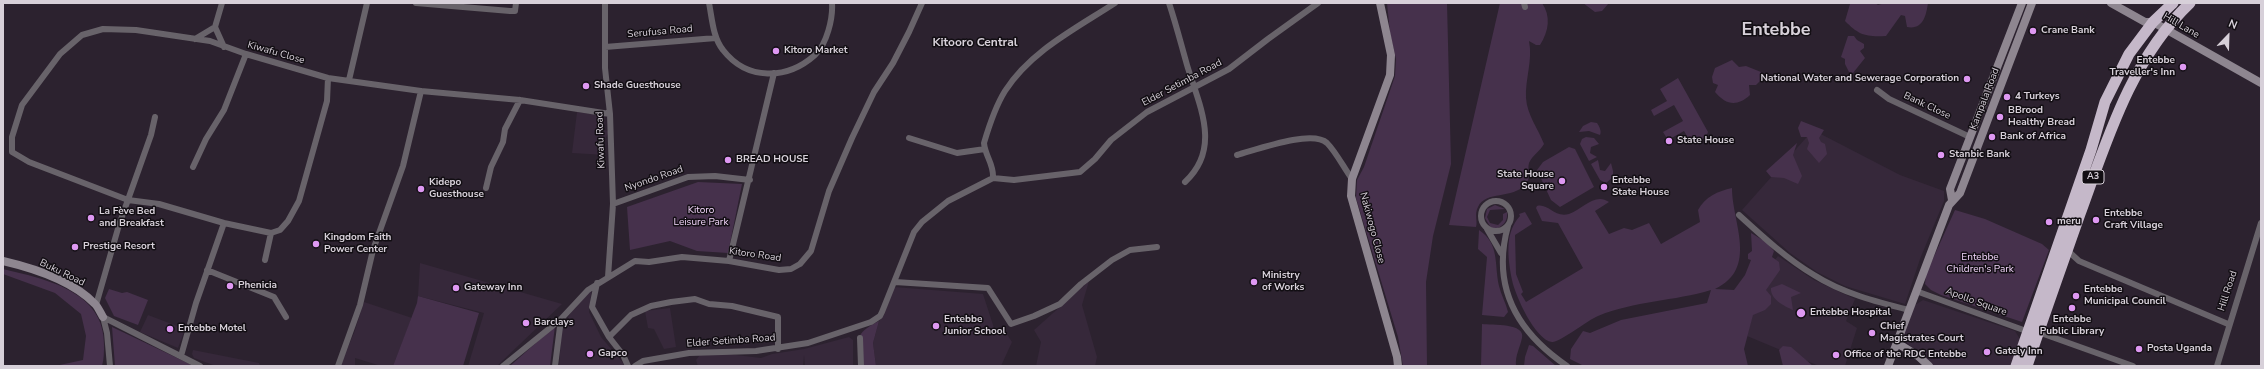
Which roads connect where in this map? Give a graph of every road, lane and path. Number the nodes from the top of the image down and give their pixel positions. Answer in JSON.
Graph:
{"nodes":[{"id":1,"x":222,"y":3,"type":"edge"},
{"id":2,"x":368,"y":3,"type":"edge"},
{"id":3,"x":416,"y":3,"type":"edge"},
{"id":4,"x":516,"y":3,"type":"edge"},
{"id":5,"x":605,"y":3,"type":"edge"},
{"id":6,"x":709,"y":3,"type":"edge"},
{"id":7,"x":832,"y":3,"type":"edge"},
{"id":8,"x":922,"y":3,"type":"edge"},
{"id":9,"x":1115,"y":3,"type":"edge"},
{"id":10,"x":1169,"y":3,"type":"edge"},
{"id":11,"x":1318,"y":3,"type":"edge"},
{"id":12,"x":1380,"y":3,"type":"edge"},
{"id":13,"x":2022,"y":3,"type":"edge"},
{"id":14,"x":2032,"y":3,"type":"edge"},
{"id":15,"x":2111,"y":3,"type":"edge"},
{"id":16,"x":2173,"y":3,"type":"edge"},
{"id":17,"x":2190,"y":3,"type":"edge"},
{"id":18,"x":1107,"y":5,"type":"edge"},
{"id":19,"x":2153,"y":22,"type":"junction"},
{"id":20,"x":215,"y":27,"type":"junction"},
{"id":21,"x":2165,"y":29,"type":"junction"},
{"id":22,"x":716,"y":38,"type":"junction"},
{"id":23,"x":195,"y":39,"type":"junction"},
{"id":24,"x":224,"y":47,"type":"junction"},
{"id":25,"x":605,"y":47,"type":"junction"},
{"id":26,"x":246,"y":54,"type":"junction"},
{"id":27,"x":774,"y":73,"type":"junction"},
{"id":28,"x":328,"y":78,"type":"junction"},
{"id":29,"x":349,"y":80,"type":"junction"},
{"id":30,"x":2261,"y":83,"type":"edge"},
{"id":31,"x":1196,"y":88,"type":"junction"},
{"id":32,"x":1877,"y":90,"type":"dead end"},
{"id":33,"x":421,"y":91,"type":"junction"},
{"id":34,"x":520,"y":100,"type":"junction"},
{"id":35,"x":610,"y":114,"type":"junction"},
{"id":36,"x":155,"y":117,"type":"dead end"},
{"id":37,"x":1970,"y":137,"type":"junction"},
{"id":38,"x":909,"y":138,"type":"dead end"},
{"id":39,"x":984,"y":149,"type":"junction"},
{"id":40,"x":1236,"y":155,"type":"dead end"},
{"id":41,"x":193,"y":167,"type":"dead end"},
{"id":42,"x":992,"y":178,"type":"junction"},
{"id":43,"x":1352,"y":179,"type":"junction"},
{"id":44,"x":750,"y":180,"type":"junction"},
{"id":45,"x":1185,"y":182,"type":"dead end"},
{"id":46,"x":486,"y":188,"type":"dead end"},
{"id":47,"x":128,"y":200,"type":"junction"},
{"id":48,"x":1952,"y":200,"type":"junction"},
{"id":49,"x":613,"y":204,"type":"junction"},
{"id":50,"x":1740,"y":215,"type":"dead end"},
{"id":51,"x":224,"y":223,"type":"junction"},
{"id":52,"x":2261,"y":223,"type":"edge"},
{"id":53,"x":1508,"y":226,"type":"junction"},
{"id":54,"x":1487,"y":229,"type":"junction"},
{"id":55,"x":2259,"y":233,"type":"edge"},
{"id":56,"x":271,"y":234,"type":"junction"},
{"id":57,"x":1158,"y":247,"type":"dead end"},
{"id":58,"x":2067,"y":250,"type":"junction"},
{"id":59,"x":1502,"y":253,"type":"junction"},
{"id":60,"x":265,"y":260,"type":"dead end"},
{"id":61,"x":730,"y":261,"type":"junction"},
{"id":62,"x":3,"y":262,"type":"edge"},
{"id":63,"x":207,"y":270,"type":"junction"},
{"id":64,"x":608,"y":277,"type":"junction"},
{"id":65,"x":598,"y":282,"type":"junction"},
{"id":66,"x":895,"y":282,"type":"junction"},
{"id":67,"x":1916,"y":292,"type":"junction"},
{"id":68,"x":96,"y":305,"type":"junction"},
{"id":69,"x":1909,"y":310,"type":"junction"},
{"id":70,"x":103,"y":316,"type":"junction"},
{"id":71,"x":286,"y":316,"type":"dead end"},
{"id":72,"x":561,"y":319,"type":"junction"},
{"id":73,"x":2228,"y":324,"type":"junction"},
{"id":74,"x":2034,"y":332,"type":"junction"},
{"id":75,"x":609,"y":337,"type":"junction"},
{"id":76,"x":860,"y":338,"type":"dead end"},
{"id":77,"x":1897,"y":343,"type":"junction"},
{"id":78,"x":778,"y":349,"type":"junction"},
{"id":79,"x":181,"y":356,"type":"junction"},
{"id":80,"x":110,"y":366,"type":"edge"},
{"id":81,"x":200,"y":366,"type":"edge"},
{"id":82,"x":338,"y":366,"type":"edge"},
{"id":83,"x":503,"y":366,"type":"edge"},
{"id":84,"x":555,"y":366,"type":"edge"},
{"id":85,"x":628,"y":366,"type":"edge"},
{"id":86,"x":635,"y":366,"type":"edge"},
{"id":87,"x":861,"y":366,"type":"edge"},
{"id":88,"x":1398,"y":366,"type":"edge"},
{"id":89,"x":1567,"y":366,"type":"edge"},
{"id":90,"x":1888,"y":366,"type":"edge"},
{"id":91,"x":1929,"y":366,"type":"edge"},
{"id":92,"x":2016,"y":366,"type":"edge"},
{"id":93,"x":2026,"y":366,"type":"edge"},
{"id":94,"x":2133,"y":366,"type":"edge"},
{"id":95,"x":2217,"y":366,"type":"edge"}],
"edges":[{"from":1,"to":20,"type":"street"},
{"from":2,"to":29,"type":"street"},
{"from":3,"to":4,"type":"street"},
{"from":5,"to":25,"type":"street","name":"Kiwafu Road"},
{"from":6,"to":22,"type":"street"},
{"from":7,"to":27,"type":"street"},
{"from":8,"to":61,"type":"street","name":"Kitoro Road"},
{"from":9,"to":18,"type":"street"},
{"from":10,"to":31,"type":"street"},
{"from":11,"to":31,"type":"street","name":"Elder Setimba Road"},
{"from":12,"to":43,"type":"street","name":"Nakiwogo Close"},
{"from":13,"to":37,"type":"street","name":"Kampala Road"},
{"from":14,"to":48,"type":"street","name":"Kampala Road"},
{"from":15,"to":19,"type":"street","name":"Hill Lane"},
{"from":16,"to":19,"type":"highway","number":"A3"},
{"from":17,"to":21,"type":"highway","number":"A3"},
{"from":18,"to":39,"type":"street"},
{"from":19,"to":21,"type":"street","name":"Hill Lane"},
{"from":19,"to":74,"type":"highway","number":"A3"},
{"from":20,"to":23,"type":"street"},
{"from":20,"to":24,"type":"street"},
{"from":21,"to":30,"type":"street","name":"Hill Lane"},
{"from":21,"to":58,"type":"highway","number":"A3"},
{"from":22,"to":25,"type":"street","name":"Serufusa Road"},
{"from":22,"to":27,"type":"street"},
{"from":23,"to":24,"type":"street","name":"Kiwafu Close"},
{"from":23,"to":47,"type":"street","name":"Kiwafu Close"},
{"from":24,"to":26,"type":"street","name":"Kiwafu Close"},
{"from":25,"to":35,"type":"street","name":"Kiwafu Road"},
{"from":26,"to":28,"type":"street","name":"Kiwafu Close"},
{"from":26,"to":41,"type":"street"},
{"from":27,"to":44,"type":"street"},
{"from":28,"to":29,"type":"street","name":"Kiwafu Close"},
{"from":28,"to":56,"type":"street"},
{"from":29,"to":33,"type":"street","name":"Kiwafu Close"},
{"from":31,"to":42,"type":"street","name":"Elder Setimba Road"},
{"from":31,"to":45,"type":"street"},
{"from":32,"to":37,"type":"street","name":"Bank Close"},
{"from":33,"to":34,"type":"street","name":"Kiwafu Close"},
{"from":33,"to":82,"type":"street"},
{"from":34,"to":35,"type":"street","name":"Kiwafu Close"},
{"from":34,"to":46,"type":"street"},
{"from":35,"to":49,"type":"street","name":"Kiwafu Road"},
{"from":36,"to":47,"type":"street"},
{"from":37,"to":48,"type":"street","name":"Kampala Road"},
{"from":38,"to":39,"type":"street"},
{"from":39,"to":42,"type":"street"},
{"from":40,"to":43,"type":"street"},
{"from":42,"to":66,"type":"street","name":"Elder Setimba Road"},
{"from":43,"to":88,"type":"street","name":"Nakiwogo Close"},
{"from":44,"to":49,"type":"street","name":"Nyondo Road"},
{"from":44,"to":61,"type":"street"},
{"from":47,"to":51,"type":"street"},
{"from":47,"to":68,"type":"street"},
{"from":48,"to":67,"type":"street","name":"Kampala Road"},
{"from":49,"to":64,"type":"street","name":"Kiwafu Road"},
{"from":50,"to":69,"type":"street"},
{"from":51,"to":56,"type":"street"},
{"from":51,"to":63,"type":"street"},
{"from":52,"to":55,"type":"street","name":"Hill Road"},
{"from":53,"to":54,"type":"street"},
{"from":53,"to":54,"type":"street"},
{"from":53,"to":59,"type":"street"},
{"from":54,"to":59,"type":"street"},
{"from":55,"to":73,"type":"street","name":"Hill Road"},
{"from":56,"to":60,"type":"street"},
{"from":57,"to":66,"type":"street"},
{"from":58,"to":73,"type":"street"},
{"from":58,"to":74,"type":"highway","number":"A3"},
{"from":59,"to":89,"type":"street"},
{"from":61,"to":64,"type":"street","name":"Kitoro Road"},
{"from":62,"to":68,"type":"street","name":"Buku Road"},
{"from":63,"to":71,"type":"street"},
{"from":63,"to":79,"type":"street"},
{"from":64,"to":65,"type":"street","name":"Kitoro Road"},
{"from":65,"to":72,"type":"street","name":"Kitoro Road"},
{"from":65,"to":75,"type":"street"},
{"from":66,"to":78,"type":"street","name":"Elder Setimba Road"},
{"from":67,"to":69,"type":"street","name":"Kampala Road"},
{"from":67,"to":74,"type":"street","name":"Apollo Square"},
{"from":68,"to":70,"type":"street","name":"Buku Road"},
{"from":69,"to":77,"type":"street","name":"Kampala Road"},
{"from":70,"to":79,"type":"street"},
{"from":70,"to":80,"type":"street","name":"Buku Road"},
{"from":72,"to":83,"type":"street","name":"Kitoro Road"},
{"from":72,"to":84,"type":"street"},
{"from":73,"to":95,"type":"street","name":"Hill Road"},
{"from":74,"to":92,"type":"highway","number":"A3"},
{"from":74,"to":93,"type":"highway","number":"A3"},
{"from":74,"to":94,"type":"street","name":"Apollo Square"},
{"from":75,"to":78,"type":"street"},
{"from":75,"to":85,"type":"street"},
{"from":76,"to":87,"type":"street"},
{"from":77,"to":90,"type":"street","name":"Kampala Road"},
{"from":77,"to":91,"type":"street"},
{"from":78,"to":86,"type":"street","name":"Elder Setimba Road"},
{"from":79,"to":81,"type":"street"}]}
